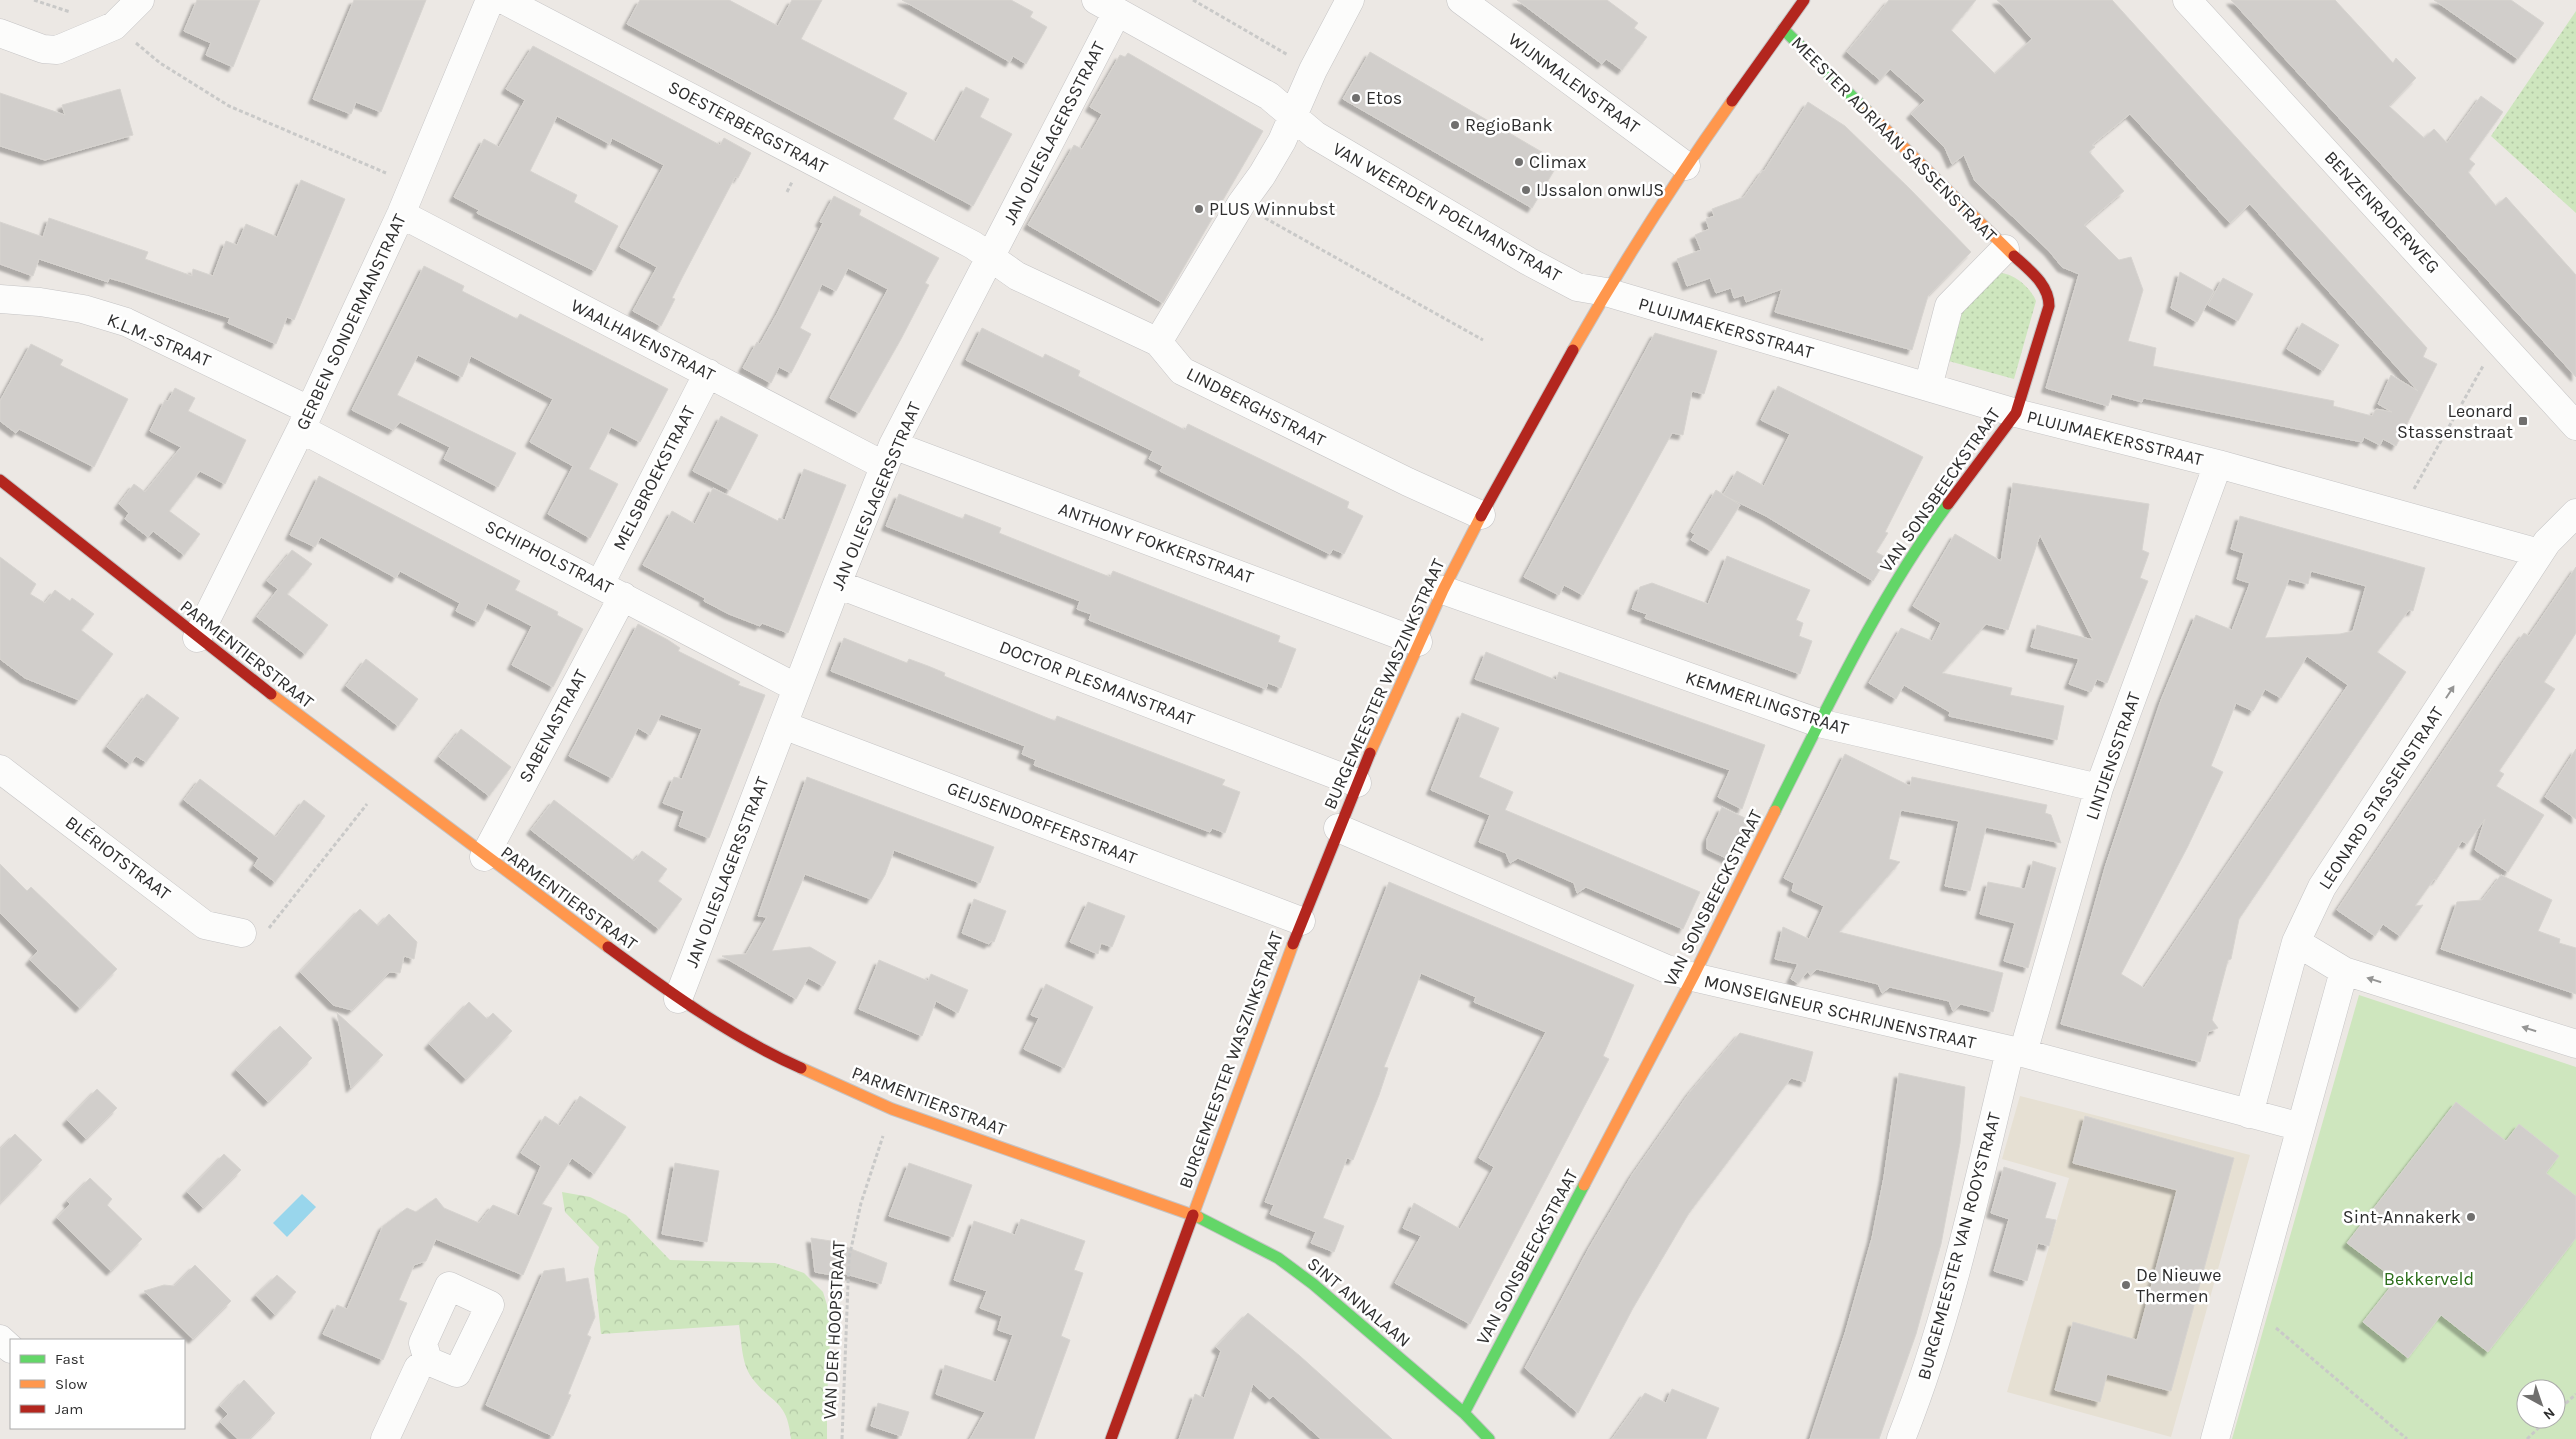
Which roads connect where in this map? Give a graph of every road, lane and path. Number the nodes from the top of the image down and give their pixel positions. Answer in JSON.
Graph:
{"nodes":[{"id":1,"x":140,"y":0,"type":"edge"},
{"id":2,"x":490,"y":0,"type":"edge"},
{"id":3,"x":504,"y":0,"type":"edge"},
{"id":4,"x":1193,"y":0,"type":"edge"},
{"id":5,"x":1350,"y":0,"type":"edge"},
{"id":6,"x":1461,"y":0,"type":"edge"},
{"id":7,"x":1804,"y":0,"type":"edge"},
{"id":8,"x":2187,"y":0,"type":"edge"},
{"id":9,"x":1106,"y":6,"type":"edge"},
{"id":10,"x":114,"y":26,"type":"junction"},
{"id":11,"x":1783,"y":29,"type":"junction"},
{"id":12,"x":0,"y":33,"type":"edge"},
{"id":13,"x":1313,"y":70,"type":"junction"},
{"id":14,"x":1294,"y":117,"type":"junction"},
{"id":15,"x":1686,"y":166,"type":"junction"},
{"id":16,"x":792,"y":184,"type":"dead end"},
{"id":17,"x":414,"y":186,"type":"junction"},
{"id":18,"x":787,"y":192,"type":"dead end"},
{"id":19,"x":1241,"y":204,"type":"junction"},
{"id":20,"x":402,"y":214,"type":"junction"},
{"id":21,"x":2006,"y":249,"type":"junction"},
{"id":22,"x":989,"y":257,"type":"junction"},
{"id":23,"x":1606,"y":292,"type":"junction"},
{"id":24,"x":0,"y":299,"type":"edge"},
{"id":25,"x":2498,"y":339,"type":"junction"},
{"id":26,"x":1483,"y":340,"type":"dead end"},
{"id":27,"x":1158,"y":342,"type":"junction"},
{"id":28,"x":708,"y":373,"type":"junction"},
{"id":29,"x":1928,"y":387,"type":"junction"},
{"id":30,"x":2016,"y":413,"type":"junction"},
{"id":31,"x":305,"y":420,"type":"junction"},
{"id":32,"x":2576,"y":426,"type":"edge"},
{"id":33,"x":889,"y":456,"type":"junction"},
{"id":34,"x":2218,"y":464,"type":"junction"},
{"id":35,"x":0,"y":480,"type":"edge"},
{"id":36,"x":2576,"y":513,"type":"edge"},
{"id":37,"x":1481,"y":515,"type":"junction"},
{"id":38,"x":2400,"y":515,"type":"junction"},
{"id":39,"x":2539,"y":553,"type":"junction"},
{"id":40,"x":837,"y":584,"type":"junction"},
{"id":41,"x":612,"y":590,"type":"junction"},
{"id":42,"x":1443,"y":590,"type":"junction"},
{"id":43,"x":197,"y":638,"type":"junction"},
{"id":44,"x":1418,"y":642,"type":"junction"},
{"id":45,"x":797,"y":688,"type":"junction"},
{"id":46,"x":1819,"y":723,"type":"junction"},
{"id":47,"x":783,"y":725,"type":"junction"},
{"id":48,"x":0,"y":769,"type":"edge"},
{"id":49,"x":385,"y":782,"type":"junction"},
{"id":50,"x":1357,"y":783,"type":"junction"},
{"id":51,"x":2099,"y":788,"type":"junction"},
{"id":52,"x":1338,"y":828,"type":"junction"},
{"id":53,"x":484,"y":857,"type":"junction"},
{"id":54,"x":1301,"y":921,"type":"junction"},
{"id":55,"x":271,"y":928,"type":"dead end"},
{"id":56,"x":242,"y":933,"type":"dead end"},
{"id":57,"x":2296,"y":942,"type":"junction"},
{"id":58,"x":2344,"y":971,"type":"junction"},
{"id":59,"x":1693,"y":977,"type":"junction"},
{"id":60,"x":678,"y":999,"type":"junction"},
{"id":61,"x":2576,"y":1044,"type":"edge"},
{"id":62,"x":2016,"y":1052,"type":"junction"},
{"id":63,"x":892,"y":1109,"type":"junction"},
{"id":64,"x":2248,"y":1114,"type":"junction"},
{"id":65,"x":2301,"y":1127,"type":"junction"},
{"id":66,"x":1192,"y":1214,"type":"junction"},
{"id":67,"x":2250,"y":1306,"type":"junction"},
{"id":68,"x":0,"y":1339,"type":"edge"},
{"id":69,"x":10,"y":1348,"type":"edge"},
{"id":70,"x":428,"y":1361,"type":"dead end"},
{"id":71,"x":2576,"y":1394,"type":"edge"},
{"id":72,"x":2566,"y":1403,"type":"edge"},
{"id":73,"x":1464,"y":1413,"type":"junction"},
{"id":74,"x":2538,"y":1429,"type":"edge"},
{"id":75,"x":385,"y":1439,"type":"edge"},
{"id":76,"x":842,"y":1439,"type":"edge"},
{"id":77,"x":1111,"y":1439,"type":"edge"},
{"id":78,"x":1489,"y":1439,"type":"edge"},
{"id":79,"x":1901,"y":1439,"type":"edge"},
{"id":80,"x":2215,"y":1439,"type":"edge"},
{"id":81,"x":2407,"y":1439,"type":"edge"},
{"id":82,"x":2527,"y":1439,"type":"edge"}],
"edges":[{"from":1,"to":10,"type":"street"},
{"from":2,"to":17,"type":"street","name":"GERBEN SONDERMANSTRAAT"},
{"from":3,"to":22,"type":"street","name":"SOESTERBERGSTRAAT"},
{"from":4,"to":13,"type":"path"},
{"from":5,"to":13,"type":"street"},
{"from":6,"to":15,"type":"street","name":"WIJNMALENSTRAAT"},
{"from":7,"to":11,"type":"street","name":"BURGEMEESTER WASZINKSTRAAT"},
{"from":8,"to":25,"type":"street","name":"BENZENRADERWEG"},
{"from":9,"to":14,"type":"street","name":"VAN WEERDEN POELMANSTRAAT"},
{"from":9,"to":22,"type":"street","name":"JAN OLIESLAGERSSTRAAT"},
{"from":10,"to":12,"type":"street"},
{"from":10,"to":17,"type":"path"},
{"from":11,"to":15,"type":"street","name":"BURGEMEESTER WASZINKSTRAAT"},
{"from":11,"to":21,"type":"street","name":"MEESTER ADRIAAN SASSENSTRAAT"},
{"from":13,"to":14,"type":"street"},
{"from":14,"to":19,"type":"street"},
{"from":14,"to":23,"type":"street","name":"VAN WEERDEN POELMANSTRAAT"},
{"from":15,"to":23,"type":"street","name":"BURGEMEESTER WASZINKSTRAAT"},
{"from":16,"to":18,"type":"path"},
{"from":17,"to":20,"type":"street","name":"GERBEN SONDERMANSTRAAT"},
{"from":19,"to":26,"type":"path"},
{"from":19,"to":27,"type":"street"},
{"from":20,"to":28,"type":"street","name":"WAALHAVENSTRAAT"},
{"from":20,"to":31,"type":"street","name":"GERBEN SONDERMANSTRAAT"},
{"from":21,"to":29,"type":"street","name":"MEESTER ADRIAAN SASSENSTRAAT"},
{"from":21,"to":30,"type":"street","name":"MEESTER ADRIAAN SASSENSTRAAT"},
{"from":22,"to":27,"type":"street","name":"LINDBERGHSTRAAT"},
{"from":22,"to":33,"type":"street","name":"JAN OLIESLAGERSSTRAAT"},
{"from":23,"to":29,"type":"street","name":"PLUIJMAEKERSSTRAAT"},
{"from":23,"to":37,"type":"street","name":"BURGEMEESTER WASZINKSTRAAT"},
{"from":24,"to":31,"type":"street","name":"K.L.M.-STRAAT"},
{"from":25,"to":32,"type":"street","name":"BENZENRADERWEG"},
{"from":25,"to":38,"type":"path"},
{"from":27,"to":37,"type":"street","name":"LINDBERGHSTRAAT"},
{"from":28,"to":33,"type":"street","name":"WAALHAVENSTRAAT"},
{"from":28,"to":41,"type":"street","name":"MELSBROEKSTRAAT"},
{"from":29,"to":30,"type":"street","name":"PLUIJMAEKERSSTRAAT"},
{"from":30,"to":34,"type":"street","name":"PLUIJMAEKERSSTRAAT"},
{"from":30,"to":46,"type":"street","name":"VAN SONSBEECKSTRAAT"},
{"from":31,"to":41,"type":"street","name":"SCHIPHOLSTRAAT"},
{"from":31,"to":43,"type":"street","name":"GERBEN SONDERMANSTRAAT"},
{"from":33,"to":40,"type":"street","name":"JAN OLIESLAGERSSTRAAT"},
{"from":33,"to":44,"type":"street","name":"ANTHONY FOKKERSTRAAT"},
{"from":34,"to":38,"type":"street","name":"PLUIJMAEKERSSTRAAT"},
{"from":34,"to":51,"type":"street","name":"LINTJENSSTRAAT"},
{"from":35,"to":43,"type":"street","name":"PARMENTIERSTRAAT"},
{"from":36,"to":39,"type":"street","name":"LEONARD STASSENSTRAAT"},
{"from":37,"to":42,"type":"street","name":"BURGEMEESTER WASZINKSTRAAT"},
{"from":38,"to":39,"type":"street","name":"PLUIJMAEKERSSTRAAT"},
{"from":57,"to":39,"type":"street","name":"LEONARD STASSENSTRAAT","one_way":true},
{"from":40,"to":45,"type":"street","name":"JAN OLIESLAGERSSTRAAT"},
{"from":40,"to":50,"type":"street","name":"DOCTOR PLESMANSTRAAT"},
{"from":41,"to":45,"type":"street","name":"SCHIPHOLSTRAAT"},
{"from":41,"to":53,"type":"street","name":"SABENASTRAAT"},
{"from":42,"to":44,"type":"street","name":"BURGEMEESTER WASZINKSTRAAT"},
{"from":42,"to":46,"type":"street","name":"KEMMERLINGSTRAAT"},
{"from":43,"to":49,"type":"street","name":"PARMENTIERSTRAAT"},
{"from":44,"to":50,"type":"street","name":"BURGEMEESTER WASZINKSTRAAT"},
{"from":45,"to":47,"type":"street","name":"JAN OLIESLAGERSSTRAAT"},
{"from":46,"to":51,"type":"street","name":"KEMMERLINGSTRAAT"},
{"from":46,"to":59,"type":"street","name":"VAN SONSBEECKSTRAAT"},
{"from":47,"to":54,"type":"street","name":"GEIJSENDORFFERSTRAAT"},
{"from":47,"to":60,"type":"street","name":"JAN OLIESLAGERSSTRAAT"},
{"from":48,"to":56,"type":"street","name":"BLÉRIOTSTRAAT"},
{"from":49,"to":53,"type":"street","name":"PARMENTIERSTRAAT"},
{"from":49,"to":55,"type":"path"},
{"from":50,"to":52,"type":"street","name":"BURGEMEESTER WASZINKSTRAAT"},
{"from":51,"to":62,"type":"street","name":"LINTJENSSTRAAT"},
{"from":52,"to":54,"type":"street","name":"BURGEMEESTER WASZINKSTRAAT"},
{"from":52,"to":59,"type":"street","name":"MONSEIGNEUR SCHRIJNENSTRAAT"},
{"from":53,"to":60,"type":"street","name":"PARMENTIERSTRAAT"},
{"from":54,"to":66,"type":"street","name":"BURGEMEESTER WASZINKSTRAAT"},
{"from":57,"to":58,"type":"street"},
{"from":57,"to":64,"type":"street","name":"LEONARD STASSENSTRAAT"},
{"from":61,"to":58,"type":"street","one_way":true},
{"from":58,"to":65,"type":"street"},
{"from":59,"to":62,"type":"street","name":"MONSEIGNEUR SCHRIJNENSTRAAT"},
{"from":59,"to":73,"type":"street","name":"VAN SONSBEECKSTRAAT"},
{"from":60,"to":63,"type":"street","name":"PARMENTIERSTRAAT"},
{"from":62,"to":64,"type":"street","name":"MONSEIGNEUR SCHRIJNENSTRAAT"},
{"from":62,"to":79,"type":"street","name":"BURGEMEESTER VAN ROOYSTRAAT"},
{"from":63,"to":66,"type":"street","name":"PARMENTIERSTRAAT"},
{"from":63,"to":76,"type":"path","name":"VAN DER HOOPSTRAAT"},
{"from":64,"to":65,"type":"street","name":"MONSEIGNEUR SCHRIJNENSTRAAT"},
{"from":65,"to":67,"type":"street"},
{"from":66,"to":73,"type":"street","name":"SINT ANNALAAN"},
{"from":66,"to":77,"type":"street","name":"BURGEMEESTER WASZINKSTRAAT"},
{"from":67,"to":80,"type":"street"},
{"from":67,"to":81,"type":"path"},
{"from":68,"to":69,"type":"street"},
{"from":70,"to":75,"type":"street"},
{"from":71,"to":72,"type":"path"},
{"from":73,"to":78,"type":"street","name":"SINT ANNALAAN"},
{"from":74,"to":82,"type":"path"}]}
